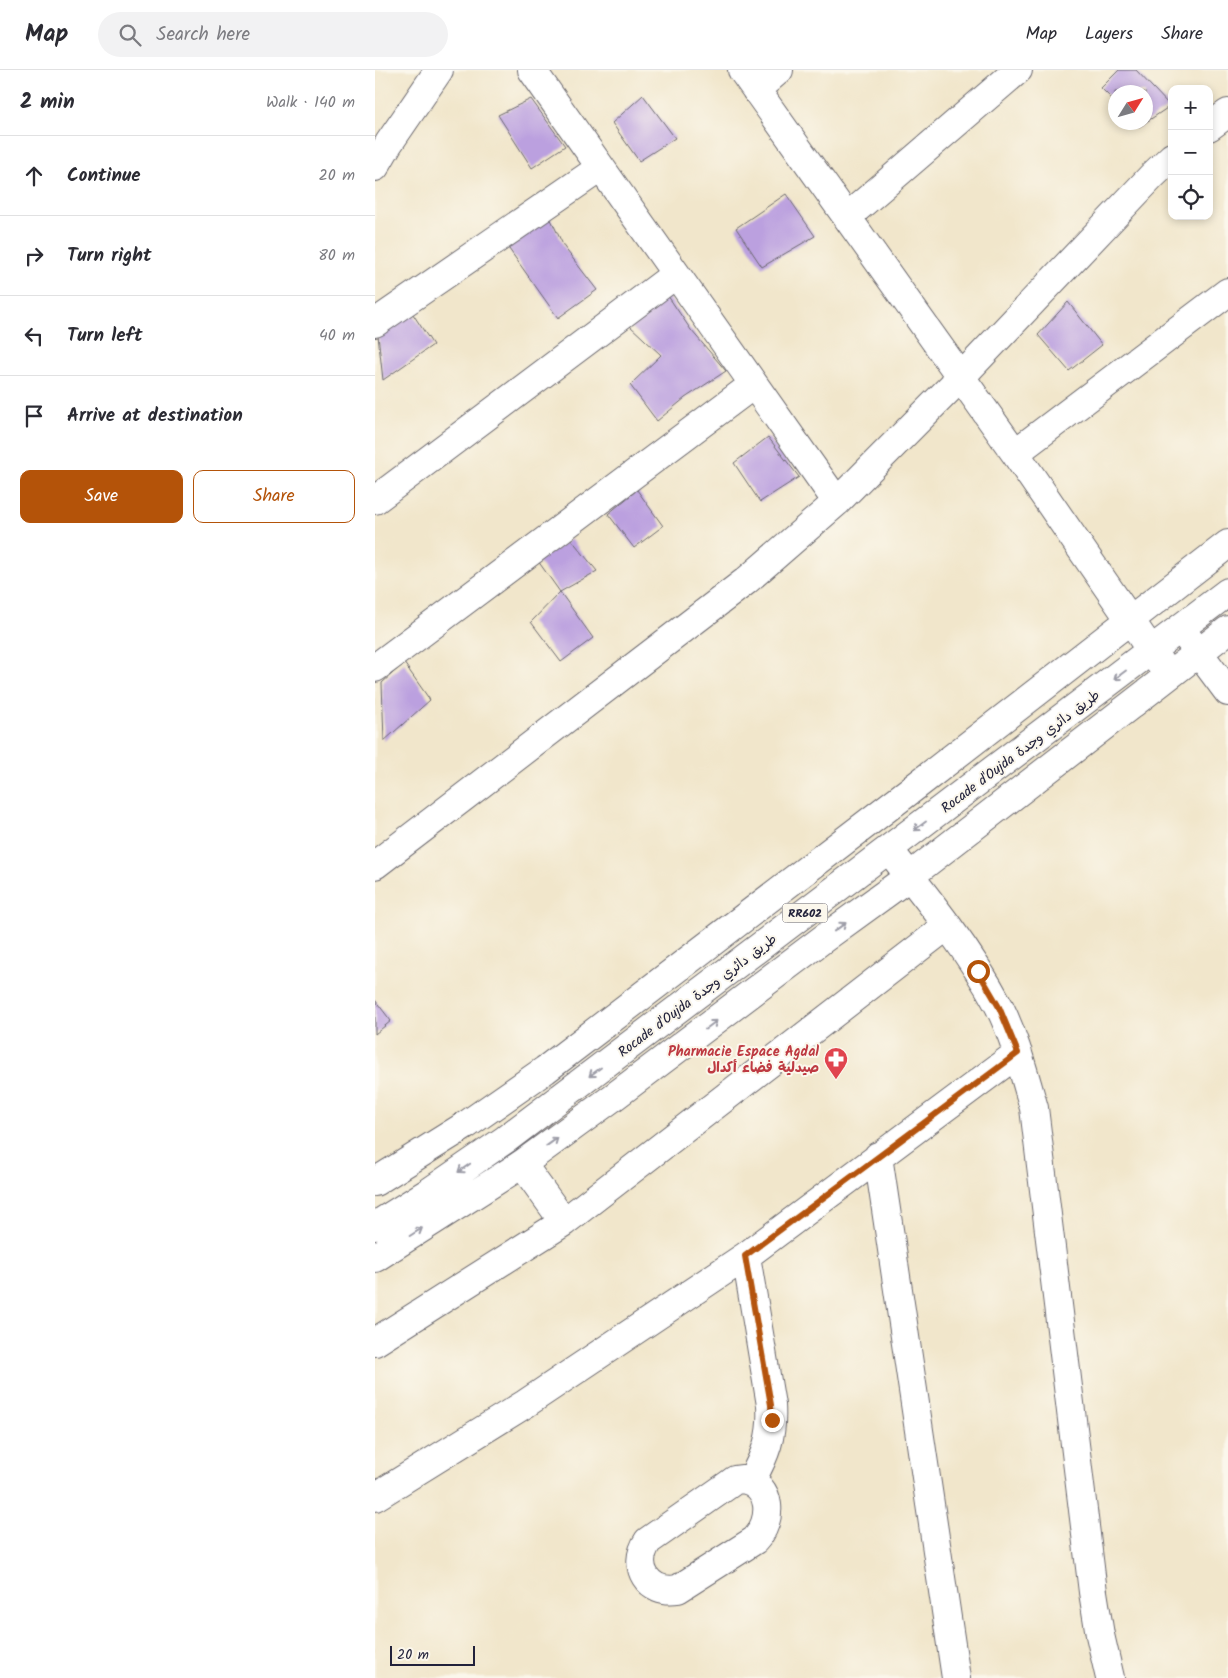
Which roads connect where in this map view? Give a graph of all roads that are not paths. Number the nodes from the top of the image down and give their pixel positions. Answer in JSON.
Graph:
{"nodes":[{"id":1,"x":439,"y":70,"type":"edge"},
{"id":2,"x":533,"y":70,"type":"edge"},
{"id":3,"x":779,"y":70,"type":"edge"},
{"id":4,"x":1017,"y":70,"type":"edge"},
{"id":5,"x":749,"y":80,"type":"edge"},
{"id":6,"x":1228,"y":113,"type":"edge"},
{"id":7,"x":1213,"y":123,"type":"edge"},
{"id":8,"x":1168,"y":161,"type":"edge"},
{"id":9,"x":375,"y":167,"type":"edge"},
{"id":10,"x":600,"y":168,"type":"junction"},
{"id":11,"x":847,"y":217,"type":"junction"},
{"id":12,"x":676,"y":274,"type":"junction"},
{"id":13,"x":1228,"y":292,"type":"edge"},
{"id":14,"x":375,"y":324,"type":"edge"},
{"id":15,"x":961,"y":377,"type":"junction"},
{"id":16,"x":753,"y":385,"type":"junction"},
{"id":17,"x":1015,"y":453,"type":"junction"},
{"id":18,"x":375,"y":500,"type":"edge"},
{"id":19,"x":837,"y":502,"type":"junction"},
{"id":20,"x":1228,"y":544,"type":"edge"},
{"id":21,"x":1228,"y":592,"type":"edge"},
{"id":22,"x":1131,"y":619,"type":"junction"},
{"id":23,"x":1181,"y":629,"type":"junction"},
{"id":24,"x":1228,"y":630,"type":"edge"},
{"id":25,"x":1152,"y":651,"type":"junction"},
{"id":26,"x":1198,"y":653,"type":"junction"},
{"id":27,"x":375,"y":668,"type":"edge"},
{"id":28,"x":1169,"y":675,"type":"junction"},
{"id":29,"x":1228,"y":692,"type":"edge"},
{"id":30,"x":889,"y":850,"type":"junction"},
{"id":31,"x":375,"y":864,"type":"edge"},
{"id":32,"x":910,"y":876,"type":"junction"},
{"id":33,"x":947,"y":926,"type":"junction"},
{"id":34,"x":1018,"y":1053,"type":"junction"},
{"id":35,"x":878,"y":1156,"type":"junction"},
{"id":36,"x":522,"y":1164,"type":"junction"},
{"id":37,"x":375,"y":1182,"type":"edge"},
{"id":38,"x":564,"y":1222,"type":"junction"},
{"id":39,"x":375,"y":1226,"type":"edge"},
{"id":40,"x":745,"y":1256,"type":"junction"},
{"id":41,"x":375,"y":1258,"type":"edge"},
{"id":42,"x":375,"y":1342,"type":"edge"},
{"id":43,"x":751,"y":1481,"type":"junction"},
{"id":44,"x":375,"y":1497,"type":"edge"},
{"id":45,"x":956,"y":1678,"type":"edge"},
{"id":46,"x":1110,"y":1678,"type":"edge"}],
"edges":[{"from":1,"to":9,"type":"main road"},
{"from":2,"to":10,"type":"main road"},
{"from":3,"to":5,"type":"main road"},
{"from":4,"to":11,"type":"main road"},
{"from":5,"to":11,"type":"main road"},
{"from":6,"to":7,"type":"main road"},
{"from":8,"to":15,"type":"main road"},
{"from":10,"to":12,"type":"main road"},
{"from":10,"to":14,"type":"main road"},
{"from":11,"to":15,"type":"main road"},
{"from":12,"to":16,"type":"main road"},
{"from":12,"to":18,"type":"main road"},
{"from":13,"to":17,"type":"main road"},
{"from":15,"to":17,"type":"main road"},
{"from":15,"to":19,"type":"main road"},
{"from":16,"to":19,"type":"main road"},
{"from":16,"to":27,"type":"main road"},
{"from":17,"to":22,"type":"main road"},
{"from":19,"to":31,"type":"main road"},
{"from":20,"to":22,"type":"main road"},
{"from":21,"to":23,"type":"main road","name":"Rocade d'Oujda طريق دائري وجدة","number":"RR602"},
{"from":22,"to":25,"type":"main road"},
{"from":22,"to":37,"type":"main road"},
{"from":23,"to":25,"type":"main road","name":"Rocade d'Oujda طريق دائري وجدة","number":"RR602"},
{"from":23,"to":26,"type":"main road"},
{"from":24,"to":26,"type":"main road","number":"RR602"},
{"from":25,"to":28,"type":"main road"},
{"from":25,"to":30,"type":"main road","name":"Rocade d'Oujda طريق دائري وجدة","number":"RR602","one_way":true},
{"from":26,"to":28,"type":"main road","number":"RR602"},
{"from":26,"to":29,"type":"main road"},
{"from":28,"to":32,"type":"main road","number":"RR602"},
{"from":30,"to":32,"type":"main road"},
{"from":30,"to":39,"type":"main road","name":"Rocade d'Oujda طريق دائري وجدة","number":"RR602","one_way":true},
{"from":32,"to":33,"type":"main road"},
{"from":36,"to":32,"type":"main road","number":"RR602","one_way":true},
{"from":33,"to":34,"type":"main road"},
{"from":33,"to":38,"type":"main road"},
{"from":34,"to":35,"type":"main road"},
{"from":34,"to":46,"type":"main road"},
{"from":35,"to":40,"type":"main road"},
{"from":35,"to":45,"type":"main road"},
{"from":36,"to":38,"type":"main road"},
{"from":41,"to":36,"type":"main road","number":"RR602","one_way":true},
{"from":38,"to":42,"type":"main road"},
{"from":40,"to":43,"type":"main road"},
{"from":40,"to":44,"type":"main road"},
{"from":43,"to":43,"type":"main road"}]}
